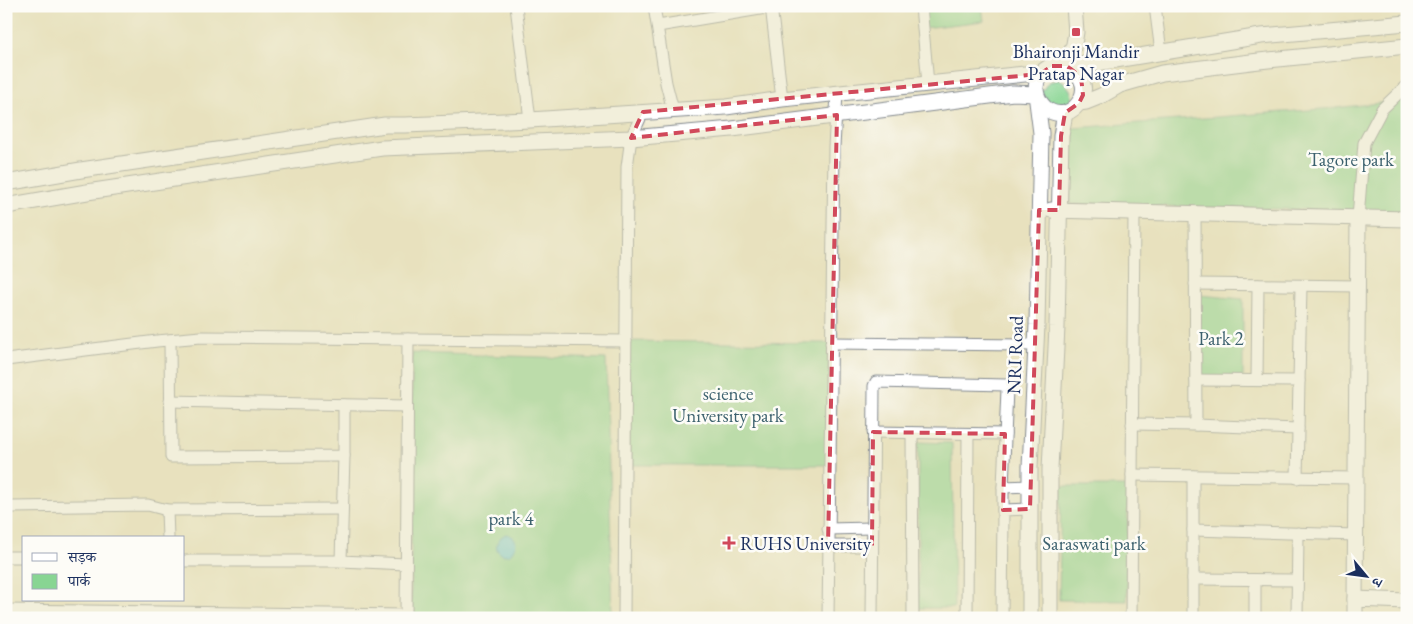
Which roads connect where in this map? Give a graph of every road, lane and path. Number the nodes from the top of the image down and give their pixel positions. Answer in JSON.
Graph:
{"nodes":[{"id":1,"x":516,"y":6,"type":"edge"},
{"id":2,"x":654,"y":6,"type":"edge"},
{"id":3,"x":774,"y":6,"type":"edge"},
{"id":4,"x":921,"y":6,"type":"edge"},
{"id":5,"x":1074,"y":6,"type":"edge"},
{"id":6,"x":1155,"y":6,"type":"edge"},
{"id":7,"x":1407,"y":24,"type":"edge"},
{"id":8,"x":658,"y":26,"type":"junction"},
{"id":9,"x":1076,"y":32,"type":"junction"},
{"id":10,"x":1407,"y":46,"type":"edge"},
{"id":11,"x":1161,"y":52,"type":"junction"},
{"id":12,"x":1091,"y":64,"type":"junction"},
{"id":13,"x":1067,"y":66,"type":"junction"},
{"id":14,"x":1040,"y":74,"type":"junction"},
{"id":15,"x":928,"y":84,"type":"junction"},
{"id":16,"x":1407,"y":85,"type":"edge"},
{"id":17,"x":837,"y":93,"type":"junction"},
{"id":18,"x":1036,"y":94,"type":"junction"},
{"id":19,"x":782,"y":99,"type":"junction"},
{"id":20,"x":1079,"y":103,"type":"junction"},
{"id":21,"x":673,"y":110,"type":"junction"},
{"id":22,"x":643,"y":112,"type":"junction"},
{"id":23,"x":1065,"y":113,"type":"junction"},
{"id":24,"x":837,"y":115,"type":"junction"},
{"id":25,"x":530,"y":120,"type":"junction"},
{"id":26,"x":631,"y":138,"type":"junction"},
{"id":27,"x":6,"y":183,"type":"edge"},
{"id":28,"x":6,"y":206,"type":"edge"},
{"id":29,"x":1039,"y":210,"type":"junction"},
{"id":30,"x":1059,"y":210,"type":"junction"},
{"id":31,"x":1134,"y":212,"type":"junction"},
{"id":32,"x":1195,"y":214,"type":"junction"},
{"id":33,"x":1358,"y":218,"type":"junction"},
{"id":34,"x":1407,"y":219,"type":"edge"},
{"id":35,"x":1195,"y":284,"type":"junction"},
{"id":36,"x":1258,"y":285,"type":"junction"},
{"id":37,"x":1301,"y":286,"type":"junction"},
{"id":38,"x":1358,"y":286,"type":"junction"},
{"id":39,"x":170,"y":340,"type":"junction"},
{"id":40,"x":408,"y":340,"type":"junction"},
{"id":41,"x":626,"y":341,"type":"junction"},
{"id":42,"x":831,"y":343,"type":"junction"},
{"id":43,"x":1036,"y":345,"type":"junction"},
{"id":44,"x":6,"y":360,"type":"edge"},
{"id":45,"x":1196,"y":380,"type":"junction"},
{"id":46,"x":1256,"y":380,"type":"junction"},
{"id":47,"x":1299,"y":381,"type":"junction"},
{"id":48,"x":170,"y":401,"type":"junction"},
{"id":49,"x":344,"y":405,"type":"junction"},
{"id":50,"x":407,"y":406,"type":"junction"},
{"id":51,"x":1132,"y":424,"type":"junction"},
{"id":52,"x":1196,"y":424,"type":"junction"},
{"id":53,"x":1298,"y":429,"type":"junction"},
{"id":54,"x":873,"y":432,"type":"junction"},
{"id":55,"x":912,"y":432,"type":"junction"},
{"id":56,"x":968,"y":434,"type":"junction"},
{"id":57,"x":1005,"y":434,"type":"junction"},
{"id":58,"x":344,"y":456,"type":"junction"},
{"id":59,"x":1132,"y":474,"type":"junction"},
{"id":60,"x":1193,"y":476,"type":"junction"},
{"id":61,"x":1297,"y":478,"type":"junction"},
{"id":62,"x":1356,"y":478,"type":"junction"},
{"id":63,"x":1030,"y":486,"type":"junction"},
{"id":64,"x":1003,"y":487,"type":"junction"},
{"id":65,"x":13,"y":507,"type":"dead end"},
{"id":66,"x":342,"y":509,"type":"junction"},
{"id":67,"x":1030,"y":509,"type":"junction"},
{"id":68,"x":167,"y":510,"type":"junction"},
{"id":69,"x":1003,"y":510,"type":"junction"},
{"id":70,"x":872,"y":528,"type":"junction"},
{"id":71,"x":828,"y":529,"type":"junction"},
{"id":72,"x":1193,"y":530,"type":"junction"},
{"id":73,"x":1298,"y":533,"type":"junction"},
{"id":74,"x":1356,"y":534,"type":"junction"},
{"id":75,"x":168,"y":536,"type":"edge"},
{"id":76,"x":828,"y":546,"type":"junction"},
{"id":77,"x":872,"y":546,"type":"junction"},
{"id":78,"x":6,"y":557,"type":"edge"},
{"id":79,"x":22,"y":557,"type":"edge"},
{"id":80,"x":185,"y":561,"type":"edge"},
{"id":81,"x":341,"y":561,"type":"junction"},
{"id":82,"x":406,"y":564,"type":"junction"},
{"id":83,"x":1194,"y":579,"type":"junction"},
{"id":84,"x":1255,"y":580,"type":"junction"},
{"id":85,"x":1296,"y":580,"type":"junction"},
{"id":86,"x":1355,"y":599,"type":"junction"},
{"id":87,"x":1407,"y":601,"type":"edge"},
{"id":88,"x":6,"y":610,"type":"edge"},
{"id":89,"x":113,"y":615,"type":"edge"},
{"id":90,"x":352,"y":616,"type":"edge"},
{"id":91,"x":406,"y":616,"type":"edge"},
{"id":92,"x":624,"y":618,"type":"edge"},
{"id":93,"x":828,"y":618,"type":"edge"},
{"id":94,"x":872,"y":618,"type":"edge"},
{"id":95,"x":913,"y":618,"type":"edge"},
{"id":96,"x":967,"y":618,"type":"edge"},
{"id":97,"x":1002,"y":618,"type":"edge"},
{"id":98,"x":1030,"y":618,"type":"edge"},
{"id":99,"x":1050,"y":618,"type":"edge"},
{"id":100,"x":1131,"y":618,"type":"edge"},
{"id":101,"x":1193,"y":618,"type":"edge"},
{"id":102,"x":1255,"y":618,"type":"edge"},
{"id":103,"x":1296,"y":618,"type":"edge"},
{"id":104,"x":1355,"y":618,"type":"edge"}],
"edges":[{"from":1,"to":25,"type":"street"},
{"from":2,"to":8,"type":"street"},
{"from":3,"to":8,"type":"street"},
{"from":3,"to":19,"type":"street"},
{"from":4,"to":15,"type":"street"},
{"from":5,"to":9,"type":"street"},
{"from":6,"to":11,"type":"street"},
{"from":7,"to":11,"type":"street"},
{"from":8,"to":21,"type":"street"},
{"from":9,"to":12,"type":"street"},
{"from":9,"to":13,"type":"street"},
{"from":10,"to":20,"type":"street"},
{"from":11,"to":12,"type":"street"},
{"from":12,"to":13,"type":"street"},
{"from":13,"to":14,"type":"street"},
{"from":13,"to":20,"type":"street"},
{"from":14,"to":15,"type":"street"},
{"from":14,"to":18,"type":"street"},
{"from":15,"to":17,"type":"street"},
{"from":16,"to":33,"type":"street"},
{"from":17,"to":19,"type":"street"},
{"from":17,"to":24,"type":"street"},
{"from":18,"to":23,"type":"street"},
{"from":18,"to":24,"type":"street"},
{"from":18,"to":29,"type":"street","name":"NRI Road"},
{"from":19,"to":21,"type":"street"},
{"from":20,"to":23,"type":"street"},
{"from":21,"to":22,"type":"street"},
{"from":22,"to":25,"type":"street"},
{"from":22,"to":26,"type":"street"},
{"from":23,"to":30,"type":"street"},
{"from":24,"to":26,"type":"street"},
{"from":24,"to":42,"type":"street"},
{"from":25,"to":27,"type":"street"},
{"from":26,"to":28,"type":"street"},
{"from":26,"to":41,"type":"street"},
{"from":29,"to":30,"type":"street"},
{"from":29,"to":43,"type":"street","name":"NRI Road"},
{"from":30,"to":31,"type":"street"},
{"from":30,"to":99,"type":"street"},
{"from":31,"to":32,"type":"street"},
{"from":31,"to":51,"type":"street"},
{"from":32,"to":33,"type":"street"},
{"from":32,"to":35,"type":"street"},
{"from":33,"to":34,"type":"street"},
{"from":33,"to":38,"type":"street"},
{"from":35,"to":36,"type":"street"},
{"from":35,"to":45,"type":"street"},
{"from":36,"to":37,"type":"street"},
{"from":36,"to":46,"type":"street"},
{"from":37,"to":38,"type":"street"},
{"from":37,"to":47,"type":"street"},
{"from":38,"to":62,"type":"street"},
{"from":39,"to":40,"type":"street"},
{"from":39,"to":44,"type":"street"},
{"from":39,"to":48,"type":"street"},
{"from":40,"to":41,"type":"street"},
{"from":40,"to":50,"type":"street"},
{"from":41,"to":92,"type":"street"},
{"from":42,"to":43,"type":"street"},
{"from":42,"to":71,"type":"street"},
{"from":43,"to":63,"type":"street","name":"NRI Road"},
{"from":45,"to":46,"type":"street"},
{"from":45,"to":52,"type":"street"},
{"from":46,"to":47,"type":"street"},
{"from":47,"to":53,"type":"street"},
{"from":48,"to":49,"type":"street"},
{"from":48,"to":58,"type":"street"},
{"from":49,"to":50,"type":"street"},
{"from":49,"to":58,"type":"street"},
{"from":50,"to":82,"type":"street"},
{"from":51,"to":52,"type":"street"},
{"from":51,"to":59,"type":"street"},
{"from":52,"to":53,"type":"street"},
{"from":53,"to":61,"type":"street"},
{"from":54,"to":55,"type":"street"},
{"from":54,"to":57,"type":"street"},
{"from":54,"to":70,"type":"street"},
{"from":55,"to":56,"type":"street"},
{"from":55,"to":95,"type":"street"},
{"from":56,"to":57,"type":"street"},
{"from":56,"to":96,"type":"street"},
{"from":57,"to":64,"type":"street"},
{"from":58,"to":66,"type":"street"},
{"from":59,"to":60,"type":"street"},
{"from":59,"to":100,"type":"street"},
{"from":60,"to":61,"type":"street"},
{"from":60,"to":72,"type":"street"},
{"from":61,"to":62,"type":"street"},
{"from":62,"to":74,"type":"street"},
{"from":63,"to":64,"type":"street"},
{"from":63,"to":67,"type":"street","name":"NRI Road"},
{"from":64,"to":69,"type":"street"},
{"from":65,"to":68,"type":"street"},
{"from":66,"to":68,"type":"street"},
{"from":66,"to":81,"type":"street"},
{"from":67,"to":69,"type":"street"},
{"from":67,"to":98,"type":"street","name":"NRI Road"},
{"from":68,"to":75,"type":"street"},
{"from":69,"to":97,"type":"street"},
{"from":70,"to":71,"type":"street"},
{"from":70,"to":77,"type":"street"},
{"from":71,"to":76,"type":"street"},
{"from":72,"to":73,"type":"street"},
{"from":72,"to":83,"type":"street"},
{"from":73,"to":74,"type":"street"},
{"from":73,"to":85,"type":"street"},
{"from":74,"to":86,"type":"street"},
{"from":76,"to":77,"type":"street"},
{"from":76,"to":93,"type":"street"},
{"from":77,"to":94,"type":"street"},
{"from":78,"to":79,"type":"street"},
{"from":80,"to":81,"type":"street"},
{"from":81,"to":82,"type":"street"},
{"from":82,"to":91,"type":"street"},
{"from":83,"to":84,"type":"street"},
{"from":83,"to":101,"type":"street"},
{"from":84,"to":85,"type":"street"},
{"from":84,"to":102,"type":"street"},
{"from":85,"to":103,"type":"street"},
{"from":86,"to":87,"type":"street"},
{"from":86,"to":104,"type":"street"},
{"from":88,"to":89,"type":"street"},
{"from":89,"to":90,"type":"street"},
{"from":90,"to":91,"type":"street"}]}
